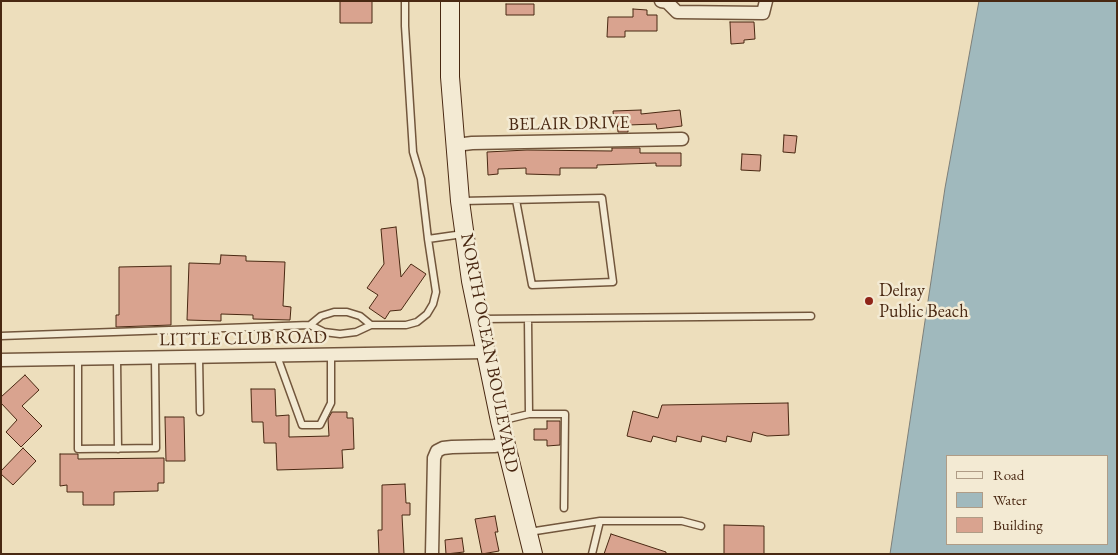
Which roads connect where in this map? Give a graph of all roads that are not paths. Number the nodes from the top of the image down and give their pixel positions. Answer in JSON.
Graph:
{"nodes":[{"id":1,"x":405,"y":1,"type":"edge"},
{"id":2,"x":450,"y":1,"type":"edge"},
{"id":3,"x":665,"y":2,"type":"edge"},
{"id":4,"x":765,"y":7,"type":"edge"},
{"id":5,"x":682,"y":139,"type":"dead end"},
{"id":6,"x":456,"y":145,"type":"junction"},
{"id":7,"x":516,"y":200,"type":"junction"},
{"id":8,"x":460,"y":201,"type":"junction"},
{"id":9,"x":464,"y":234,"type":"junction"},
{"id":10,"x":428,"y":239,"type":"junction"},
{"id":11,"x":811,"y":316,"type":"dead end"},
{"id":12,"x":478,"y":319,"type":"junction"},
{"id":13,"x":528,"y":319,"type":"junction"},
{"id":14,"x":310,"y":325,"type":"junction"},
{"id":15,"x":371,"y":325,"type":"junction"},
{"id":16,"x":1,"y":336,"type":"edge"},
{"id":17,"x":485,"y":352,"type":"junction"},
{"id":18,"x":331,"y":355,"type":"junction"},
{"id":19,"x":277,"y":356,"type":"junction"},
{"id":20,"x":199,"y":357,"type":"junction"},
{"id":21,"x":117,"y":358,"type":"junction"},
{"id":22,"x":155,"y":358,"type":"junction"},
{"id":23,"x":78,"y":359,"type":"junction"},
{"id":24,"x":1,"y":360,"type":"edge"},
{"id":25,"x":200,"y":412,"type":"dead end"},
{"id":26,"x":529,"y":414,"type":"junction"},
{"id":27,"x":500,"y":421,"type":"junction"},
{"id":28,"x":506,"y":444,"type":"junction"},
{"id":29,"x":118,"y":449,"type":"junction"},
{"id":30,"x":564,"y":508,"type":"dead end"},
{"id":31,"x":600,"y":522,"type":"junction"},
{"id":32,"x":701,"y":526,"type":"dead end"},
{"id":33,"x":527,"y":532,"type":"junction"},
{"id":34,"x":432,"y":554,"type":"edge"},
{"id":35,"x":533,"y":554,"type":"edge"},
{"id":36,"x":592,"y":554,"type":"edge"}],
"edges":[{"from":1,"to":10,"type":"lane"},
{"from":2,"to":6,"type":"main road","name":"NORTH OCEAN BOULEVARD"},
{"from":3,"to":4,"type":"street"},
{"from":5,"to":6,"type":"street","name":"BELAIR DRIVE"},
{"from":6,"to":8,"type":"main road","name":"NORTH OCEAN BOULEVARD"},
{"from":7,"to":7,"type":"lane"},
{"from":7,"to":8,"type":"lane"},
{"from":8,"to":9,"type":"main road","name":"NORTH OCEAN BOULEVARD"},
{"from":9,"to":10,"type":"lane"},
{"from":9,"to":12,"type":"main road","name":"NORTH OCEAN BOULEVARD"},
{"from":10,"to":15,"type":"lane"},
{"from":11,"to":13,"type":"lane"},
{"from":12,"to":13,"type":"lane"},
{"from":12,"to":17,"type":"main road","name":"NORTH OCEAN BOULEVARD"},
{"from":13,"to":26,"type":"lane"},
{"from":14,"to":15,"type":"lane"},
{"from":14,"to":15,"type":"lane"},
{"from":14,"to":16,"type":"lane"},
{"from":17,"to":18,"type":"street","name":"LITTLE CLUB ROAD"},
{"from":17,"to":27,"type":"main road","name":"NORTH OCEAN BOULEVARD"},
{"from":18,"to":19,"type":"street","name":"LITTLE CLUB ROAD"},
{"from":18,"to":19,"type":"lane"},
{"from":19,"to":20,"type":"street","name":"LITTLE CLUB ROAD"},
{"from":20,"to":22,"type":"street","name":"LITTLE CLUB ROAD"},
{"from":20,"to":25,"type":"lane"},
{"from":21,"to":22,"type":"street","name":"LITTLE CLUB ROAD"},
{"from":21,"to":23,"type":"street","name":"LITTLE CLUB ROAD"},
{"from":21,"to":29,"type":"lane"},
{"from":22,"to":29,"type":"lane"},
{"from":23,"to":24,"type":"street","name":"LITTLE CLUB ROAD"},
{"from":23,"to":29,"type":"lane"},
{"from":26,"to":27,"type":"lane"},
{"from":26,"to":30,"type":"lane"},
{"from":27,"to":28,"type":"main road","name":"NORTH OCEAN BOULEVARD"},
{"from":28,"to":33,"type":"main road","name":"NORTH OCEAN BOULEVARD"},
{"from":28,"to":34,"type":"street"},
{"from":31,"to":32,"type":"lane"},
{"from":31,"to":33,"type":"lane"},
{"from":31,"to":36,"type":"lane"},
{"from":33,"to":35,"type":"main road","name":"NORTH OCEAN BOULEVARD"}]}
